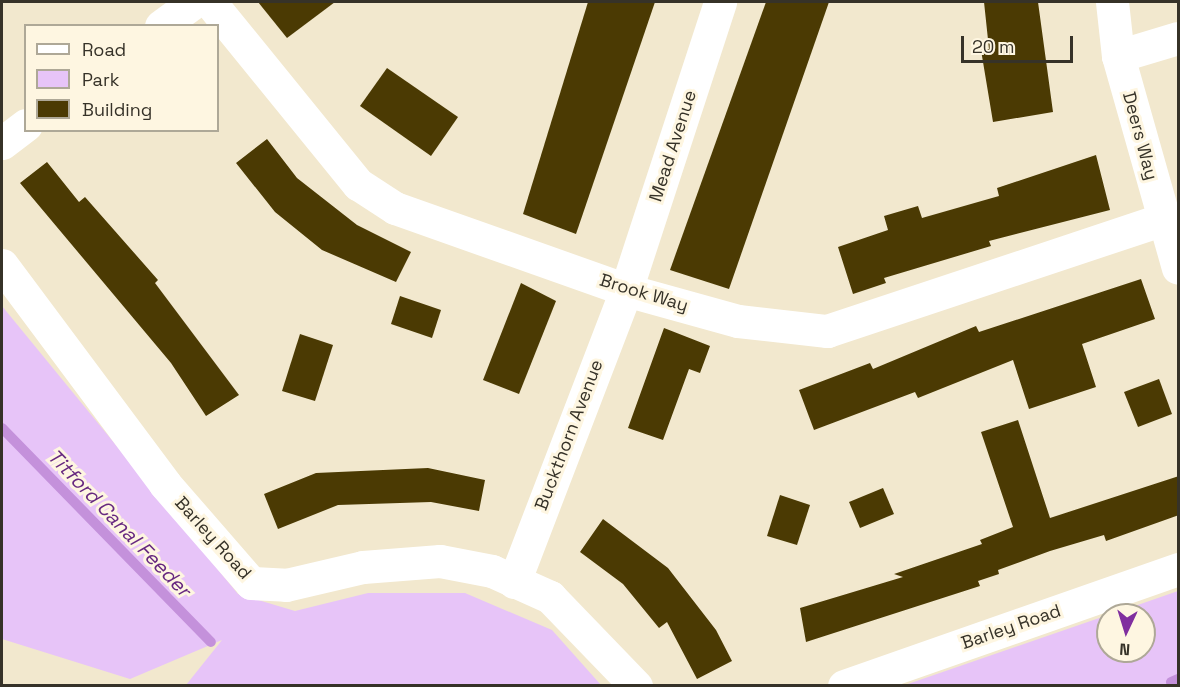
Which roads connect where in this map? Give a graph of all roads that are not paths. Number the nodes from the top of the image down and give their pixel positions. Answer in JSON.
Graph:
{"nodes":[{"id":1,"x":194,"y":2,"type":"edge"},
{"id":2,"x":210,"y":2,"type":"edge"},
{"id":3,"x":720,"y":2,"type":"edge"},
{"id":4,"x":1112,"y":2,"type":"edge"},
{"id":5,"x":164,"y":24,"type":"edge"},
{"id":6,"x":1179,"y":38,"type":"edge"},
{"id":7,"x":1118,"y":56,"type":"junction"},
{"id":8,"x":24,"y":126,"type":"edge"},
{"id":9,"x":2,"y":143,"type":"edge"},
{"id":10,"x":1162,"y":219,"type":"junction"},
{"id":11,"x":2,"y":266,"type":"edge"},
{"id":12,"x":1179,"y":268,"type":"edge"},
{"id":13,"x":626,"y":290,"type":"junction"},
{"id":14,"x":1179,"y":569,"type":"edge"},
{"id":15,"x":514,"y":582,"type":"junction"},
{"id":16,"x":636,"y":686,"type":"edge"},
{"id":17,"x":844,"y":686,"type":"edge"}],
"edges":[{"from":1,"to":5,"type":"street"},
{"from":2,"to":13,"type":"street","name":"Brook Way"},
{"from":3,"to":13,"type":"street","name":"Mead Avenue"},
{"from":4,"to":7,"type":"street","name":"Deers Way"},
{"from":6,"to":7,"type":"street"},
{"from":7,"to":10,"type":"street","name":"Deers Way"},
{"from":8,"to":9,"type":"street"},
{"from":10,"to":12,"type":"street","name":"Deers Way"},
{"from":10,"to":13,"type":"street","name":"Brook Way"},
{"from":11,"to":15,"type":"street","name":"Barley Road"},
{"from":13,"to":15,"type":"street","name":"Buckthorn Avenue"},
{"from":14,"to":17,"type":"street","name":"Barley Road"},
{"from":15,"to":16,"type":"street","name":"Barley Road"}]}
